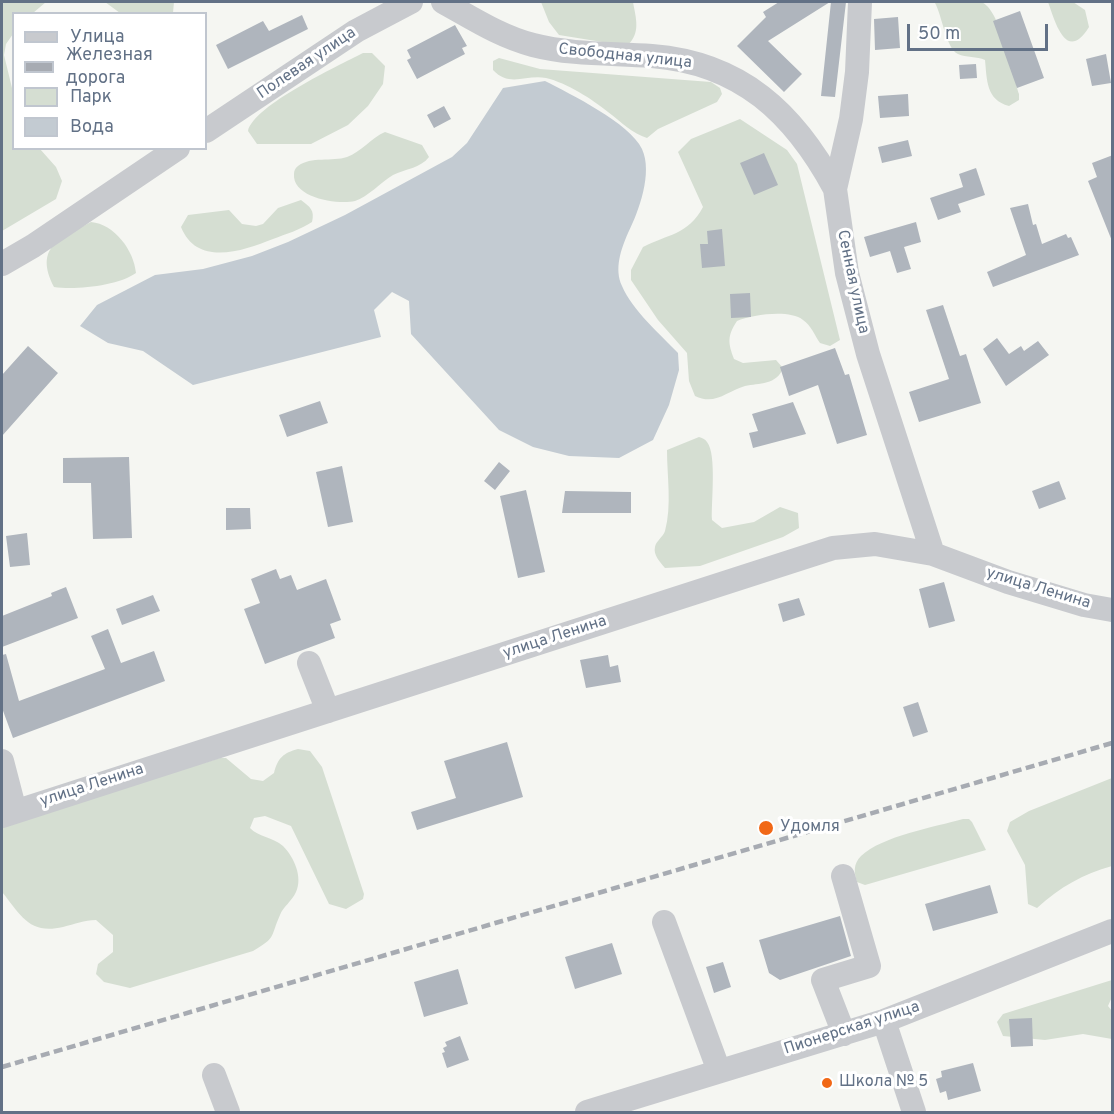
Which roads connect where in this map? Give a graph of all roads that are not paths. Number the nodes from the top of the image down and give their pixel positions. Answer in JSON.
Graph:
{"nodes":[{"id":1,"x":411,"y":2,"type":"edge"},
{"id":2,"x":443,"y":2,"type":"edge"},
{"id":3,"x":860,"y":2,"type":"edge"},
{"id":4,"x":207,"y":130,"type":"edge"},
{"id":5,"x":175,"y":150,"type":"edge"},
{"id":6,"x":835,"y":189,"type":"junction"},
{"id":7,"x":2,"y":264,"type":"edge"},
{"id":8,"x":933,"y":554,"type":"junction"},
{"id":9,"x":1113,"y":610,"type":"edge"},
{"id":10,"x":309,"y":663,"type":"dead end"},
{"id":11,"x":328,"y":711,"type":"junction"},
{"id":12,"x":2,"y":761,"type":"edge"},
{"id":13,"x":8,"y":813,"type":"edge"},
{"id":14,"x":843,"y":876,"type":"dead end"},
{"id":15,"x":664,"y":922,"type":"dead end"},
{"id":16,"x":1113,"y":931,"type":"edge"},
{"id":17,"x":884,"y":1021,"type":"junction"},
{"id":18,"x":844,"y":1034,"type":"junction"},
{"id":19,"x":719,"y":1071,"type":"junction"},
{"id":20,"x":214,"y":1075,"type":"dead end"},
{"id":21,"x":228,"y":1113,"type":"edge"},
{"id":22,"x":586,"y":1113,"type":"edge"},
{"id":23,"x":914,"y":1113,"type":"edge"}],
"edges":[{"from":1,"to":4,"type":"street","name":"Полевая улица"},
{"from":2,"to":6,"type":"street","name":"Свободная улица"},
{"from":3,"to":6,"type":"street","name":"Сенная улица"},
{"from":5,"to":7,"type":"street"},
{"from":6,"to":8,"type":"street","name":"Сенная улица"},
{"from":8,"to":9,"type":"street","name":"улица Ленина"},
{"from":8,"to":11,"type":"street","name":"улица Ленина"},
{"from":10,"to":11,"type":"street"},
{"from":11,"to":13,"type":"street","name":"улица Ленина"},
{"from":12,"to":13,"type":"street"},
{"from":14,"to":18,"type":"street"},
{"from":15,"to":19,"type":"street"},
{"from":16,"to":17,"type":"street","name":"Пионерская улица"},
{"from":17,"to":18,"type":"street","name":"Пионерская улица"},
{"from":17,"to":23,"type":"street"},
{"from":18,"to":19,"type":"street","name":"Пионерская улица"},
{"from":19,"to":22,"type":"street","name":"Пионерская улица"},
{"from":20,"to":21,"type":"street"}]}
